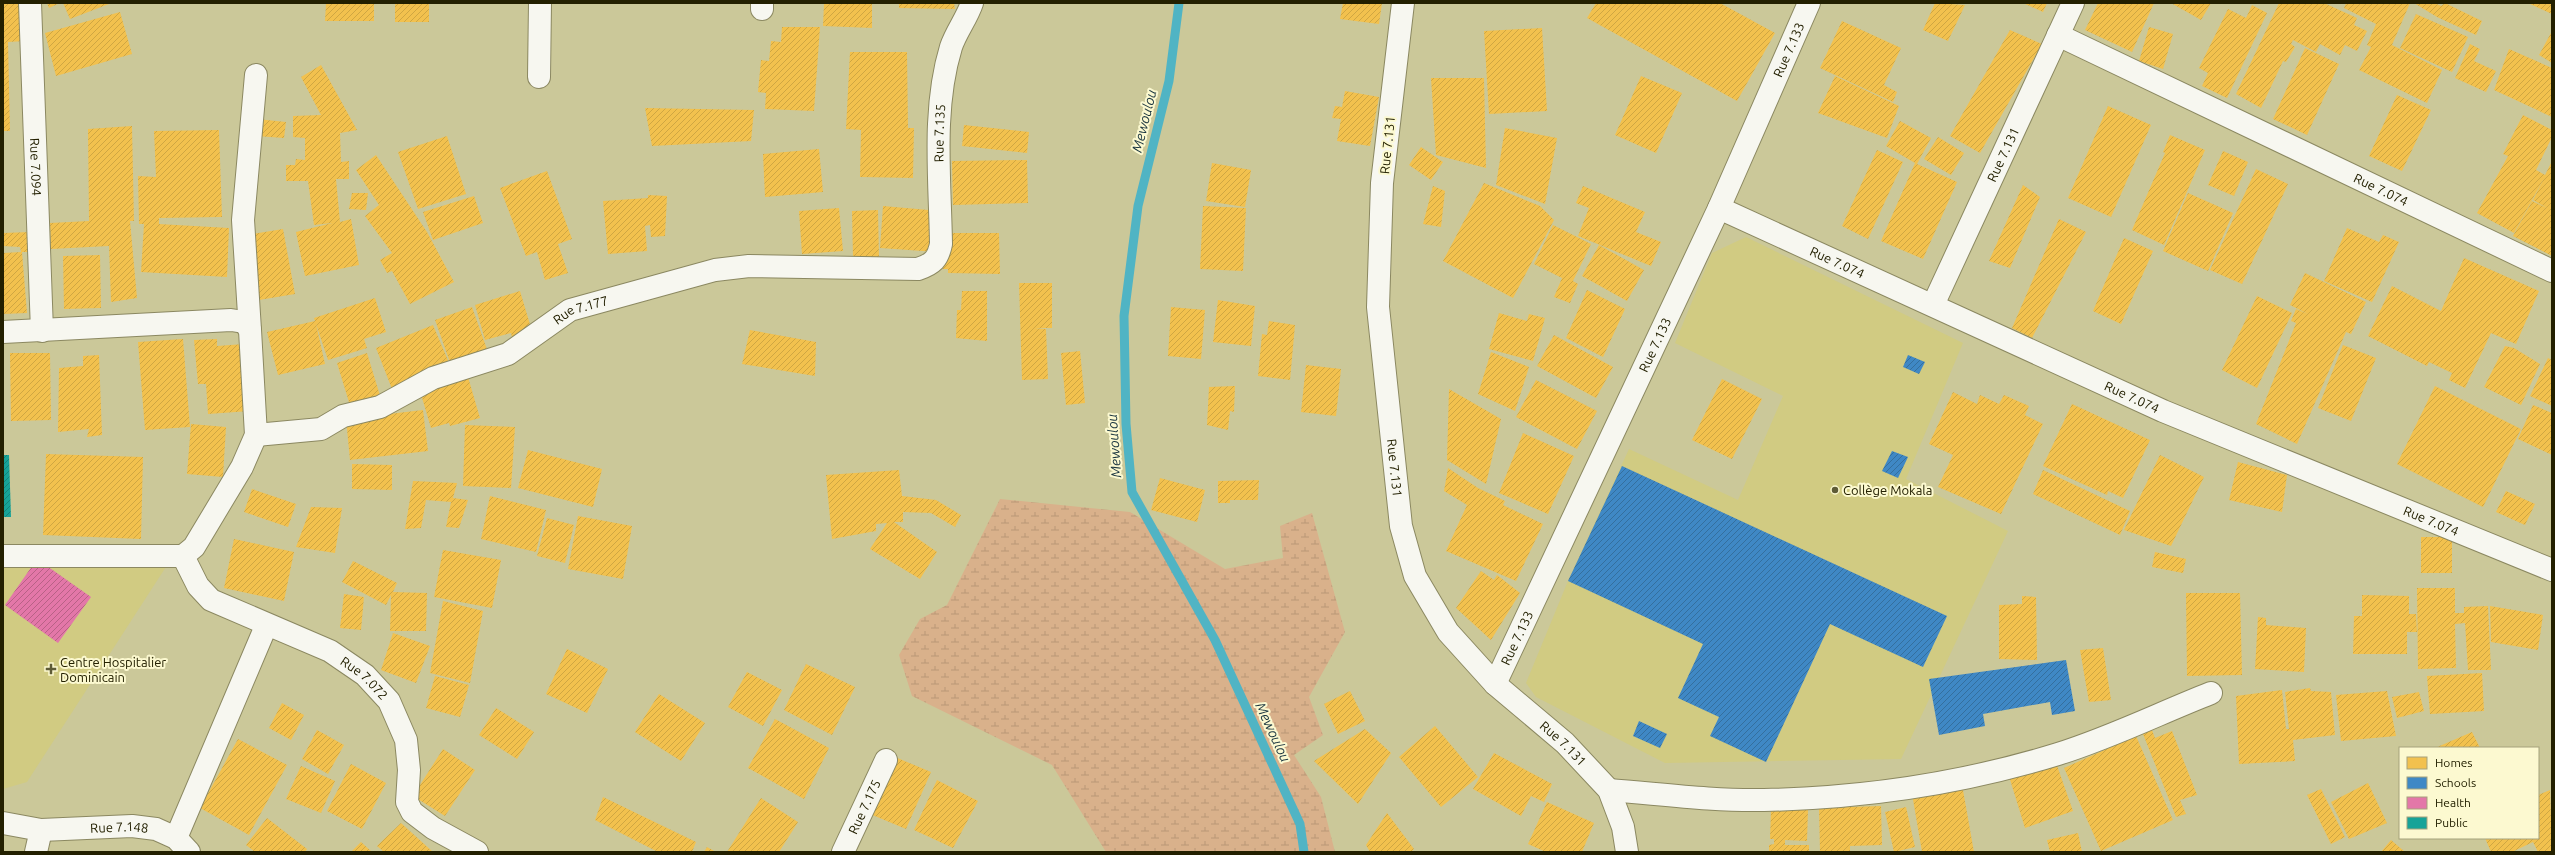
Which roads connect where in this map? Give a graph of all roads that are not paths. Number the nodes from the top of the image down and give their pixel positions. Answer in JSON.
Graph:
{"nodes":[{"id":1,"x":30,"y":3,"type":"edge"},
{"id":2,"x":540,"y":3,"type":"edge"},
{"id":3,"x":972,"y":3,"type":"edge"},
{"id":4,"x":1403,"y":3,"type":"edge"},
{"id":5,"x":1809,"y":3,"type":"edge"},
{"id":6,"x":2073,"y":3,"type":"edge"},
{"id":7,"x":2058,"y":35,"type":"junction"},
{"id":8,"x":256,"y":75,"type":"dead end"},
{"id":9,"x":539,"y":78,"type":"dead end"},
{"id":10,"x":1719,"y":208,"type":"junction"},
{"id":11,"x":928,"y":266,"type":"joint"},
{"id":12,"x":2552,"y":271,"type":"edge"},
{"id":13,"x":1933,"y":305,"type":"junction"},
{"id":14,"x":250,"y":330,"type":"junction"},
{"id":15,"x":42,"y":331,"type":"junction"},
{"id":16,"x":3,"y":332,"type":"edge"},
{"id":17,"x":256,"y":435,"type":"junction"},
{"id":18,"x":3,"y":556,"type":"edge"},
{"id":19,"x":183,"y":556,"type":"junction"},
{"id":20,"x":2552,"y":570,"type":"edge"},
{"id":21,"x":266,"y":626,"type":"junction"},
{"id":22,"x":1495,"y":684,"type":"junction"},
{"id":23,"x":2211,"y":693,"type":"dead end"},
{"id":24,"x":886,"y":760,"type":"dead end"},
{"id":25,"x":1609,"y":790,"type":"junction"},
{"id":26,"x":3,"y":823,"type":"edge"},
{"id":27,"x":41,"y":830,"type":"junction"},
{"id":28,"x":183,"y":845,"type":"edge"},
{"id":29,"x":36,"y":852,"type":"edge"},
{"id":30,"x":477,"y":852,"type":"edge"},
{"id":31,"x":843,"y":852,"type":"edge"},
{"id":32,"x":1626,"y":852,"type":"edge"}],
"edges":[{"from":1,"to":15,"type":"street","name":"Rue 7.094"},
{"from":2,"to":9,"type":"street"},
{"from":3,"to":11,"type":"street","name":"Rue 7.135"},
{"from":4,"to":22,"type":"street","name":"Rue 7.131"},
{"from":5,"to":10,"type":"street","name":"Rue 7.133"},
{"from":6,"to":7,"type":"street","name":"Rue 7.131"},
{"from":7,"to":12,"type":"street","name":"Rue 7.074"},
{"from":7,"to":13,"type":"street","name":"Rue 7.131"},
{"from":8,"to":14,"type":"street"},
{"from":10,"to":13,"type":"street","name":"Rue 7.074"},
{"from":10,"to":22,"type":"street","name":"Rue 7.133"},
{"from":11,"to":17,"type":"street","name":"Rue 7.177"},
{"from":13,"to":20,"type":"street","name":"Rue 7.074"},
{"from":14,"to":15,"type":"street"},
{"from":14,"to":17,"type":"street"},
{"from":15,"to":16,"type":"street"},
{"from":17,"to":19,"type":"street"},
{"from":18,"to":19,"type":"street"},
{"from":19,"to":21,"type":"street","name":"Rue 7.072"},
{"from":21,"to":28,"type":"street"},
{"from":21,"to":30,"type":"street","name":"Rue 7.072"},
{"from":22,"to":25,"type":"street","name":"Rue 7.131"},
{"from":23,"to":25,"type":"street"},
{"from":24,"to":31,"type":"street","name":"Rue 7.175"},
{"from":25,"to":32,"type":"street","name":"Rue 7.131"},
{"from":26,"to":27,"type":"street","name":"Rue 7.148"},
{"from":27,"to":28,"type":"street","name":"Rue 7.148"},
{"from":27,"to":29,"type":"street"}]}
